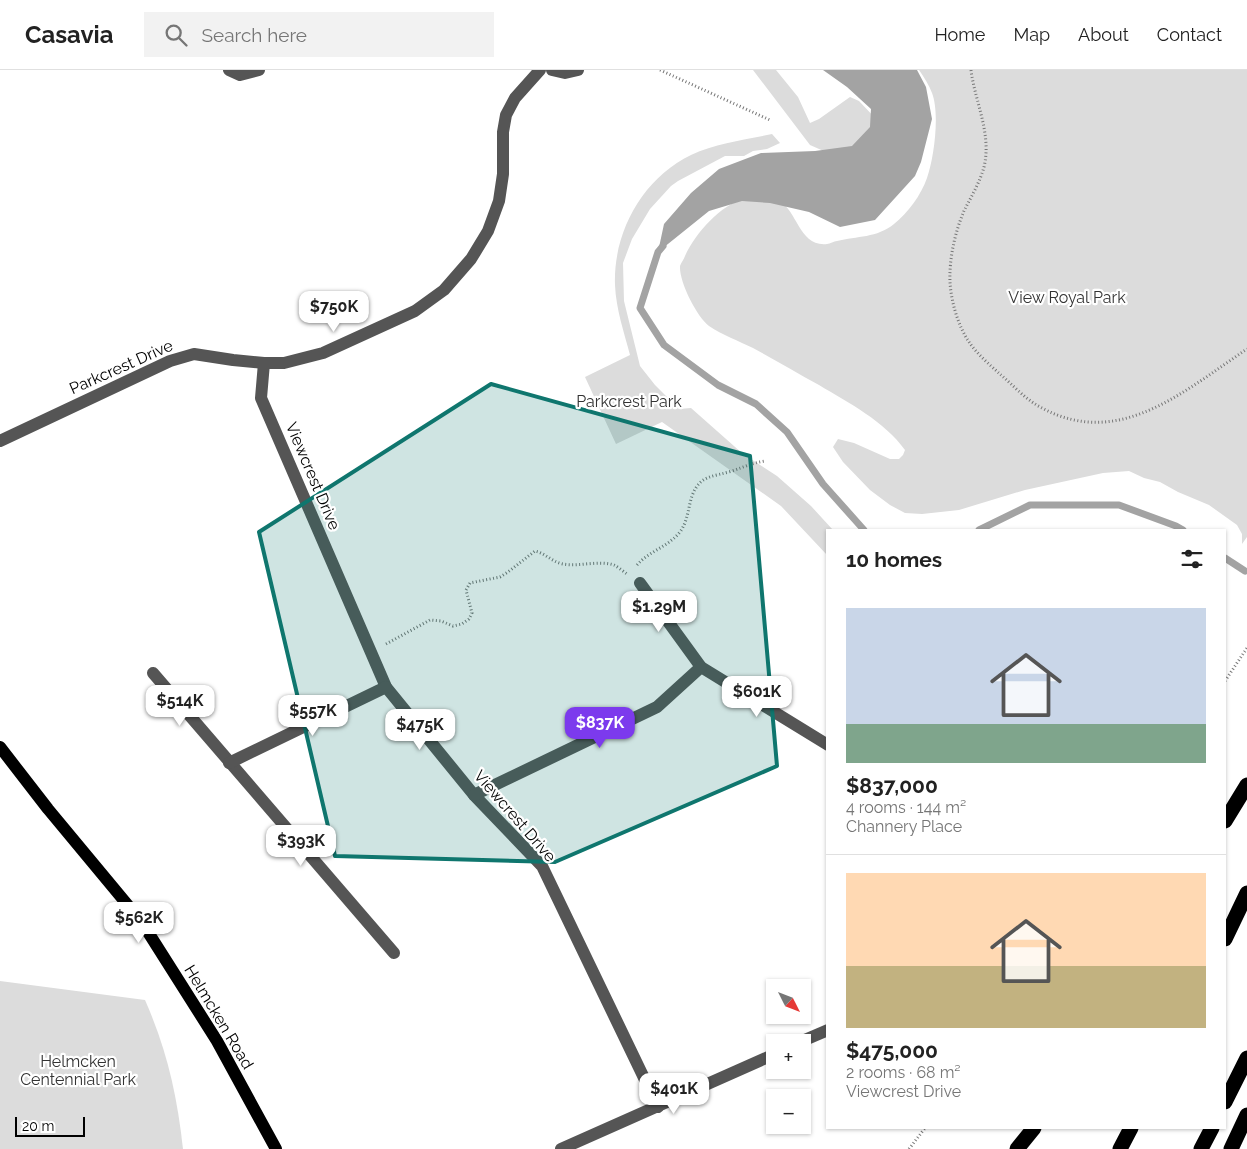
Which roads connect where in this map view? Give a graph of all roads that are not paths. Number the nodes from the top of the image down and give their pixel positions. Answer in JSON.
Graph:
{"nodes":[{"id":1,"x":229,"y":70,"type":"edge"},
{"id":2,"x":259,"y":70,"type":"edge"},
{"id":3,"x":540,"y":70,"type":"edge"},
{"id":4,"x":552,"y":70,"type":"edge"},
{"id":5,"x":578,"y":70,"type":"edge"},
{"id":6,"x":264,"y":363,"type":"junction"},
{"id":7,"x":0,"y":441,"type":"edge"},
{"id":8,"x":640,"y":582,"type":"road end"},
{"id":9,"x":701,"y":667,"type":"junction"},
{"id":10,"x":153,"y":673,"type":"dead end"},
{"id":11,"x":386,"y":687,"type":"junction"},
{"id":12,"x":826,"y":744,"type":"edge"},
{"id":13,"x":0,"y":747,"type":"edge"},
{"id":14,"x":229,"y":763,"type":"junction"},
{"id":15,"x":1247,"y":785,"type":"edge"},
{"id":16,"x":474,"y":795,"type":"junction"},
{"id":17,"x":1226,"y":820,"type":"edge"},
{"id":18,"x":1247,"y":892,"type":"edge"},
{"id":19,"x":1226,"y":937,"type":"edge"},
{"id":20,"x":394,"y":954,"type":"dead end"},
{"id":21,"x":826,"y":1031,"type":"edge"},
{"id":22,"x":811,"y":1037,"type":"edge"},
{"id":23,"x":766,"y":1058,"type":"edge"},
{"id":24,"x":1247,"y":1058,"type":"edge"},
{"id":25,"x":1226,"y":1100,"type":"edge"},
{"id":26,"x":658,"y":1107,"type":"junction"},
{"id":27,"x":1247,"y":1114,"type":"edge"},
{"id":28,"x":1033,"y":1129,"type":"edge"},
{"id":29,"x":1130,"y":1129,"type":"edge"},
{"id":30,"x":1211,"y":1129,"type":"edge"},
{"id":31,"x":275,"y":1148,"type":"edge"},
{"id":32,"x":561,"y":1149,"type":"edge"},
{"id":33,"x":1017,"y":1149,"type":"edge"},
{"id":34,"x":1120,"y":1149,"type":"edge"},
{"id":35,"x":1201,"y":1149,"type":"edge"},
{"id":36,"x":1231,"y":1149,"type":"edge"}],
"edges":[{"from":1,"to":2,"type":"street"},
{"from":3,"to":6,"type":"street","name":"Parkcrest Drive"},
{"from":4,"to":5,"type":"street"},
{"from":6,"to":7,"type":"street","name":"Parkcrest Drive"},
{"from":6,"to":11,"type":"street","name":"Viewcrest Drive"},
{"from":8,"to":9,"type":"street"},
{"from":9,"to":12,"type":"street"},
{"from":9,"to":16,"type":"street"},
{"from":10,"to":14,"type":"street"},
{"from":11,"to":14,"type":"street"},
{"from":11,"to":16,"type":"street","name":"Viewcrest Drive"},
{"from":13,"to":31,"type":"main road","name":"Helmcken Road"},
{"from":14,"to":20,"type":"street"},
{"from":15,"to":17,"type":"highway"},
{"from":16,"to":26,"type":"street","name":"Viewcrest Drive"},
{"from":18,"to":19,"type":"highway"},
{"from":21,"to":22,"type":"street"},
{"from":23,"to":26,"type":"street"},
{"from":24,"to":25,"type":"highway"},
{"from":26,"to":32,"type":"street"},
{"from":27,"to":36,"type":"highway"},
{"from":28,"to":33,"type":"highway"},
{"from":29,"to":34,"type":"highway"},
{"from":30,"to":35,"type":"highway"}]}
